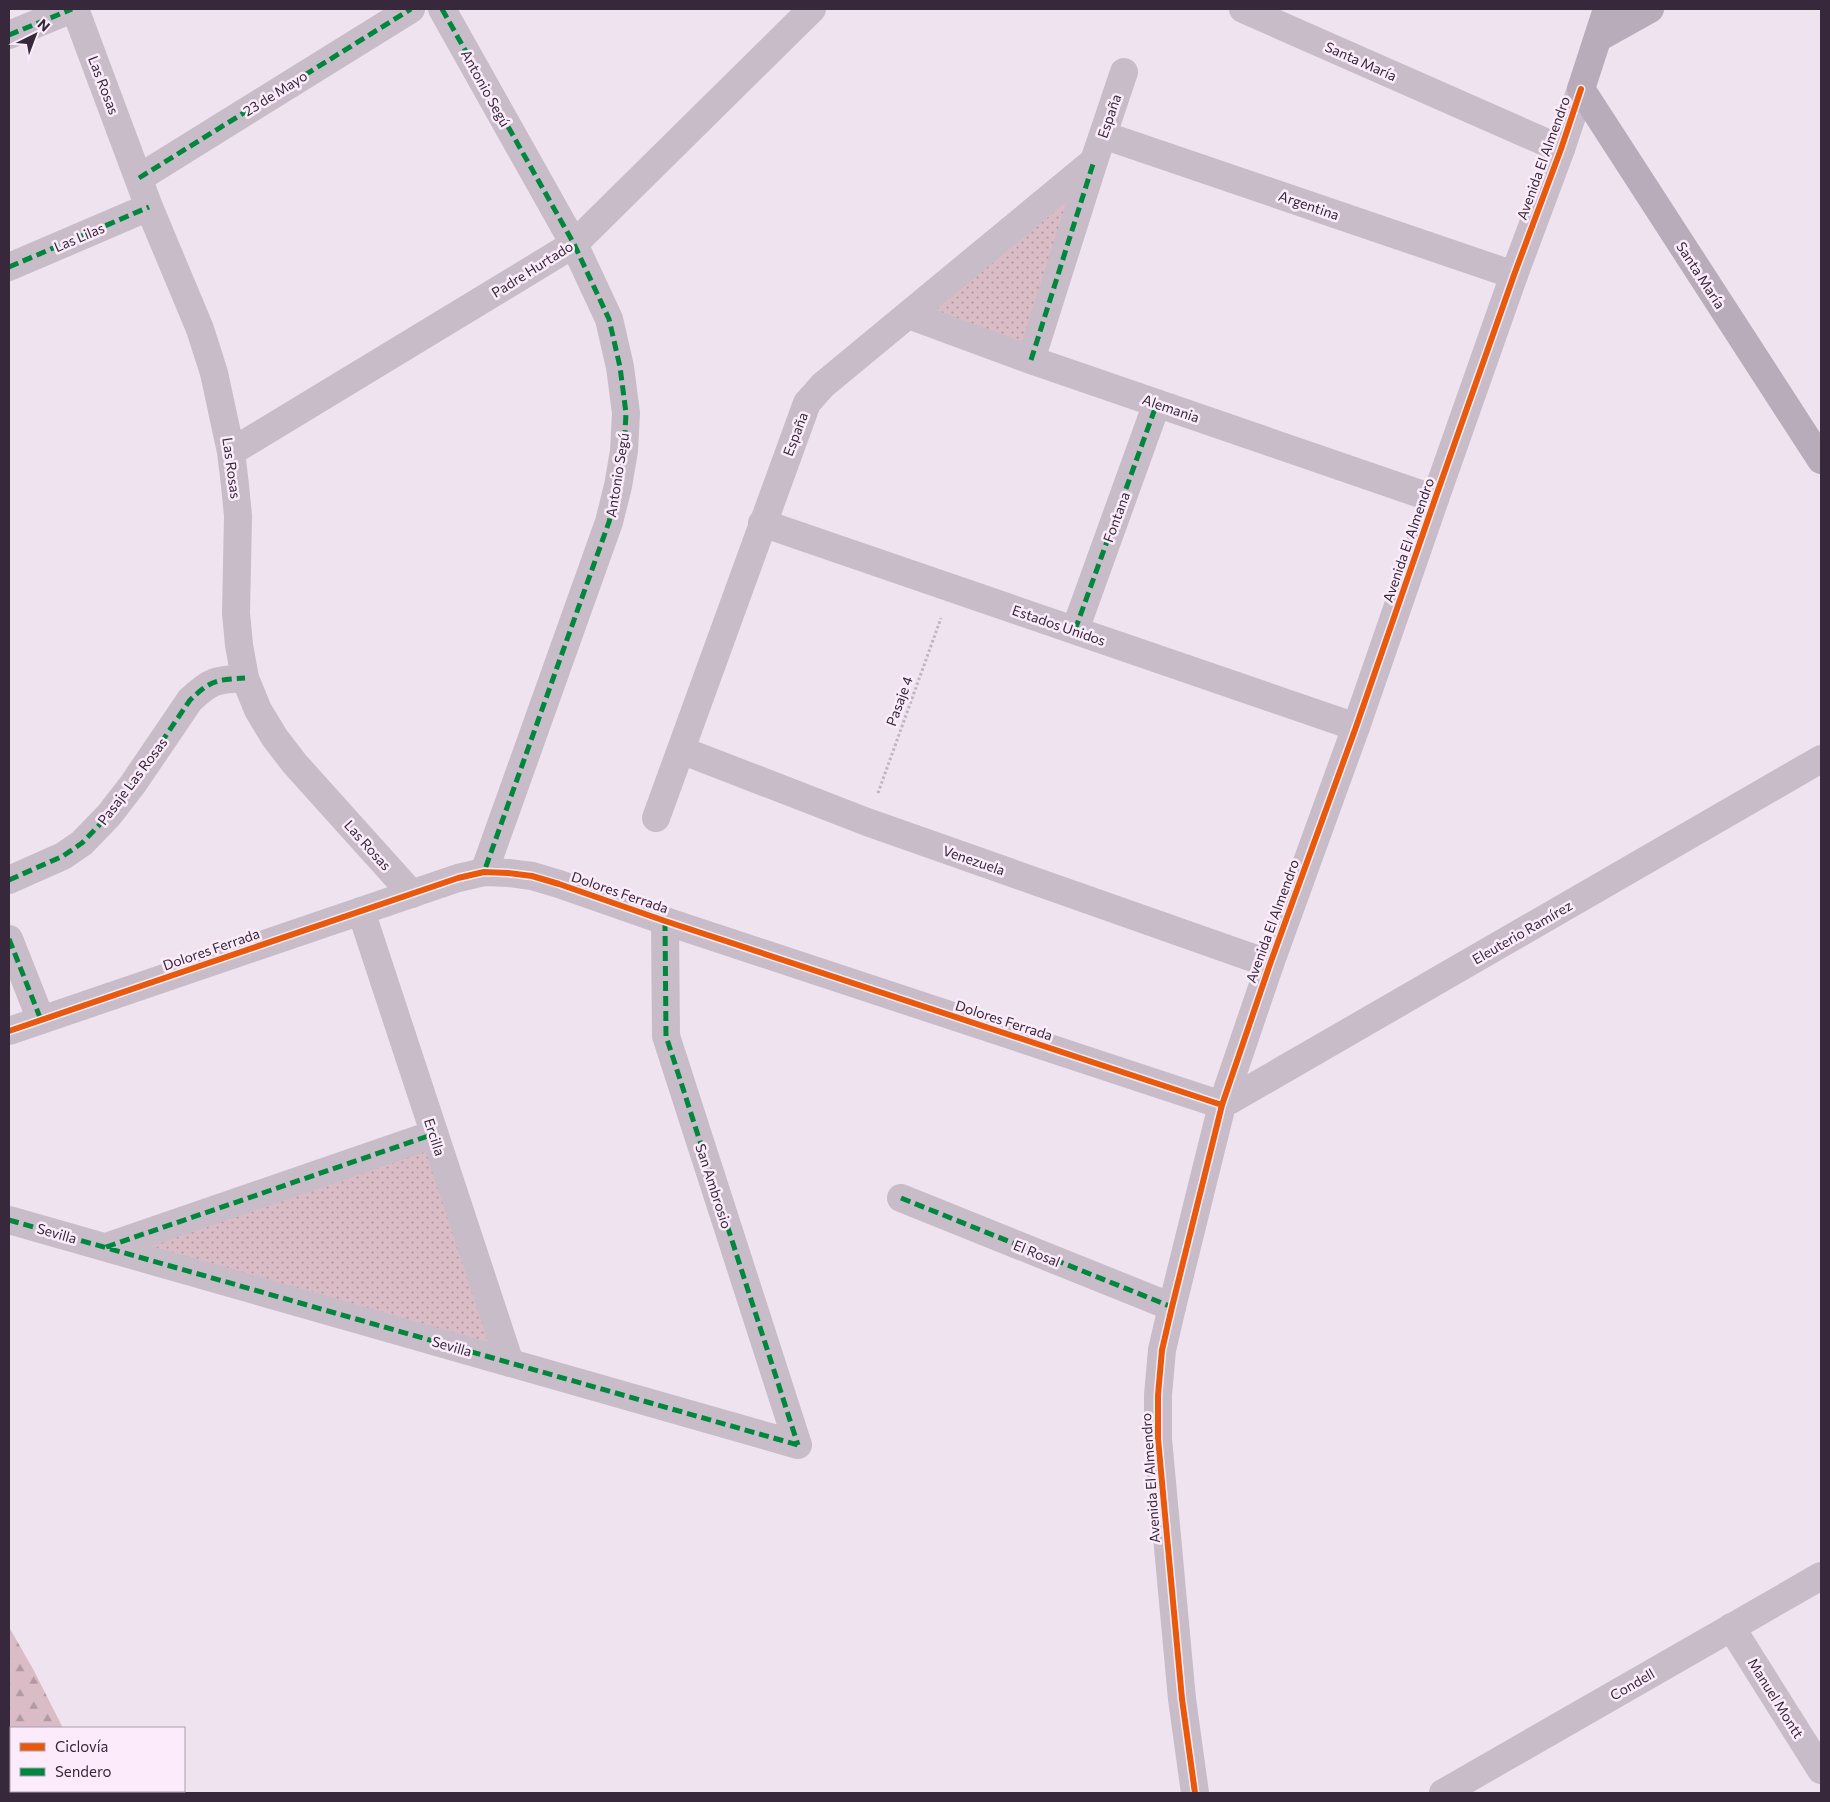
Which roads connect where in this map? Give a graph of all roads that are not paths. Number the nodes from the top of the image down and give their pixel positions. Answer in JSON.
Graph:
{"nodes":[{"id":1,"x":74,"y":9,"type":"edge"},
{"id":2,"x":411,"y":9,"type":"edge"},
{"id":3,"x":442,"y":9,"type":"edge"},
{"id":4,"x":812,"y":9,"type":"edge"},
{"id":5,"x":1244,"y":9,"type":"edge"},
{"id":6,"x":1606,"y":9,"type":"edge"},
{"id":7,"x":1650,"y":9,"type":"edge"},
{"id":8,"x":9,"y":35,"type":"edge"},
{"id":9,"x":1598,"y":38,"type":"junction"},
{"id":10,"x":1124,"y":72,"type":"dead end"},
{"id":11,"x":1581,"y":89,"type":"junction"},
{"id":12,"x":1103,"y":135,"type":"junction"},
{"id":13,"x":1562,"y":148,"type":"junction"},
{"id":14,"x":1094,"y":161,"type":"junction"},
{"id":15,"x":139,"y":178,"type":"junction"},
{"id":16,"x":149,"y":207,"type":"junction"},
{"id":17,"x":574,"y":244,"type":"junction"},
{"id":18,"x":9,"y":267,"type":"edge"},
{"id":19,"x":1514,"y":275,"type":"junction"},
{"id":20,"x":909,"y":315,"type":"junction"},
{"id":21,"x":1032,"y":360,"type":"junction"},
{"id":22,"x":1157,"y":403,"type":"junction"},
{"id":23,"x":231,"y":452,"type":"junction"},
{"id":24,"x":1821,"y":460,"type":"edge"},
{"id":25,"x":1435,"y":499,"type":"junction"},
{"id":26,"x":762,"y":523,"type":"junction"},
{"id":27,"x":1075,"y":630,"type":"junction"},
{"id":28,"x":246,"y":678,"type":"junction"},
{"id":29,"x":1356,"y":727,"type":"junction"},
{"id":30,"x":681,"y":750,"type":"junction"},
{"id":31,"x":1821,"y":759,"type":"edge"},
{"id":32,"x":656,"y":818,"type":"dead end"},
{"id":33,"x":484,"y":872,"type":"junction"},
{"id":34,"x":9,"y":880,"type":"edge"},
{"id":35,"x":412,"y":894,"type":"junction"},
{"id":36,"x":361,"y":911,"type":"junction"},
{"id":37,"x":665,"y":921,"type":"junction"},
{"id":38,"x":9,"y":939,"type":"edge"},
{"id":39,"x":1270,"y":964,"type":"junction"},
{"id":40,"x":41,"y":1020,"type":"junction"},
{"id":41,"x":9,"y":1031,"type":"edge"},
{"id":42,"x":1222,"y":1105,"type":"junction"},
{"id":43,"x":434,"y":1134,"type":"junction"},
{"id":44,"x":902,"y":1198,"type":"dead end"},
{"id":45,"x":9,"y":1220,"type":"edge"},
{"id":46,"x":106,"y":1247,"type":"junction"},
{"id":47,"x":1172,"y":1307,"type":"junction"},
{"id":48,"x":510,"y":1363,"type":"junction"},
{"id":49,"x":798,"y":1445,"type":"joint"},
{"id":50,"x":1821,"y":1576,"type":"edge"},
{"id":51,"x":1731,"y":1627,"type":"junction"},
{"id":52,"x":1821,"y":1770,"type":"edge"},
{"id":53,"x":1195,"y":1793,"type":"edge"},
{"id":54,"x":1443,"y":1793,"type":"edge"}],
"edges":[{"from":1,"to":8,"type":"street"},
{"from":1,"to":15,"type":"street","name":"Las Rosas"},
{"from":2,"to":15,"type":"street","name":"23 de Mayo"},
{"from":3,"to":17,"type":"street","name":"Antonio Segú"},
{"from":4,"to":17,"type":"street","name":"Padre Hurtado"},
{"from":5,"to":13,"type":"street","name":"Santa María"},
{"from":6,"to":9,"type":"main road","name":"Avenida El Almendro"},
{"from":7,"to":9,"type":"main road"},
{"from":9,"to":11,"type":"main road","name":"Avenida El Almendro"},
{"from":10,"to":12,"type":"street","name":"España"},
{"from":11,"to":13,"type":"street","name":"Avenida El Almendro"},
{"from":11,"to":24,"type":"main road","name":"Santa María"},
{"from":12,"to":14,"type":"street","name":"España"},
{"from":12,"to":19,"type":"street","name":"Argentina"},
{"from":13,"to":19,"type":"street","name":"Avenida El Almendro"},
{"from":14,"to":20,"type":"street","name":"España"},
{"from":14,"to":21,"type":"street","name":"España"},
{"from":15,"to":16,"type":"street","name":"Las Rosas"},
{"from":16,"to":18,"type":"street","name":"Las Lilas"},
{"from":16,"to":23,"type":"street","name":"Las Rosas"},
{"from":17,"to":23,"type":"street","name":"Padre Hurtado"},
{"from":17,"to":33,"type":"street","name":"Antonio Segú"},
{"from":19,"to":25,"type":"street","name":"Avenida El Almendro"},
{"from":20,"to":21,"type":"street","name":"Alemania"},
{"from":20,"to":26,"type":"street","name":"España"},
{"from":21,"to":22,"type":"street","name":"Alemania"},
{"from":22,"to":25,"type":"street","name":"Alemania"},
{"from":22,"to":27,"type":"street","name":"Fontana"},
{"from":23,"to":28,"type":"street","name":"Las Rosas"},
{"from":25,"to":29,"type":"street","name":"Avenida El Almendro"},
{"from":26,"to":27,"type":"street","name":"Estados Unidos"},
{"from":26,"to":30,"type":"street","name":"España"},
{"from":27,"to":29,"type":"street","name":"Estados Unidos"},
{"from":28,"to":34,"type":"street","name":"Pasaje Las Rosas"},
{"from":28,"to":35,"type":"street","name":"Las Rosas"},
{"from":29,"to":39,"type":"street","name":"Avenida El Almendro"},
{"from":30,"to":32,"type":"street","name":"España"},
{"from":30,"to":39,"type":"street","name":"Venezuela"},
{"from":31,"to":42,"type":"street","name":"Eleuterio Ramírez"},
{"from":33,"to":35,"type":"street","name":"Dolores Ferrada"},
{"from":33,"to":37,"type":"street","name":"Dolores Ferrada"},
{"from":35,"to":36,"type":"street","name":"Dolores Ferrada"},
{"from":36,"to":40,"type":"street","name":"Dolores Ferrada"},
{"from":36,"to":43,"type":"street","name":"Ercilla"},
{"from":37,"to":42,"type":"street","name":"Dolores Ferrada"},
{"from":37,"to":49,"type":"street","name":"San Ambrosio"},
{"from":38,"to":40,"type":"street"},
{"from":39,"to":42,"type":"street","name":"Avenida El Almendro"},
{"from":40,"to":41,"type":"street","name":"Dolores Ferrada"},
{"from":42,"to":47,"type":"street","name":"Avenida El Almendro"},
{"from":43,"to":46,"type":"street"},
{"from":43,"to":48,"type":"street","name":"Ercilla"},
{"from":44,"to":47,"type":"street","name":"El Rosal"},
{"from":45,"to":46,"type":"street","name":"Sevilla"},
{"from":46,"to":48,"type":"street","name":"Sevilla"},
{"from":47,"to":53,"type":"street","name":"Avenida El Almendro"},
{"from":48,"to":49,"type":"street","name":"Sevilla"},
{"from":50,"to":51,"type":"street","name":"Condell"},
{"from":51,"to":52,"type":"street","name":"Manuel Montt"},
{"from":51,"to":54,"type":"street","name":"Condell"}]}
